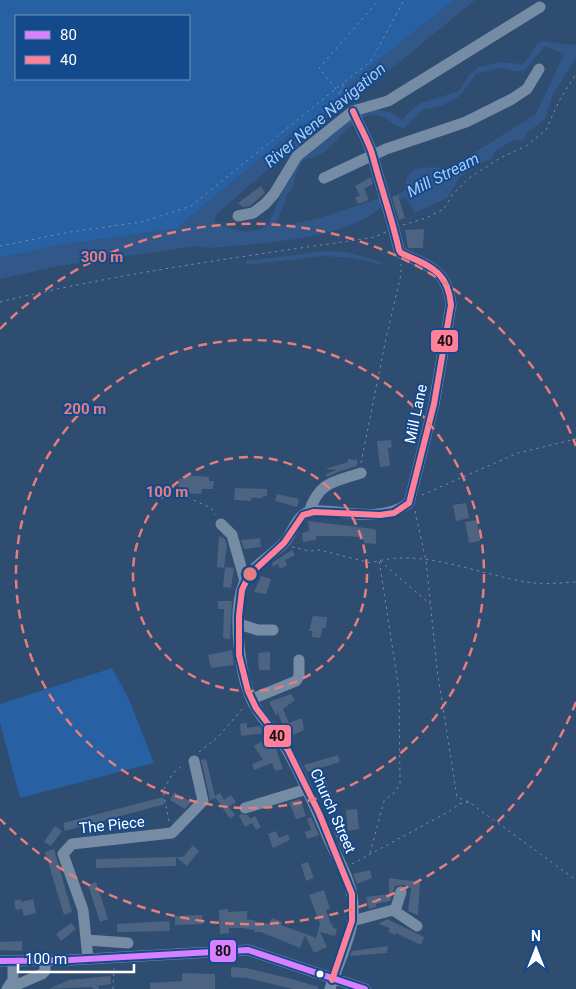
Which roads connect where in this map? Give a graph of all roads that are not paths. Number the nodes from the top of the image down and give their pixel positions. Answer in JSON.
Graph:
{"nodes":[{"id":1,"x":540,"y":7,"type":"dead end"},
{"id":2,"x":539,"y":69,"type":"dead end"},
{"id":3,"x":354,"y":114,"type":"junction"},
{"id":4,"x":373,"y":156,"type":"junction"},
{"id":5,"x":324,"y":178,"type":"dead end"},
{"id":6,"x":238,"y":216,"type":"dead end"},
{"id":7,"x":361,"y":473,"type":"road end"},
{"id":8,"x":309,"y":512,"type":"junction"},
{"id":9,"x":221,"y":524,"type":"road end"},
{"id":10,"x":245,"y":581,"type":"junction"},
{"id":11,"x":238,"y":624,"type":"junction"},
{"id":12,"x":273,"y":630,"type":"dead end"},
{"id":13,"x":299,"y":660,"type":"dead end"},
{"id":14,"x":252,"y":700,"type":"junction"},
{"id":15,"x":194,"y":761,"type":"dead end"},
{"id":16,"x":307,"y":789,"type":"junction"},
{"id":17,"x":245,"y":808,"type":"dead end"},
{"id":18,"x":401,"y":892,"type":"dead end"},
{"id":19,"x":395,"y":911,"type":"junction"},
{"id":20,"x":352,"y":921,"type":"junction"},
{"id":21,"x":416,"y":926,"type":"dead end"},
{"id":22,"x":87,"y":940,"type":"junction"},
{"id":23,"x":128,"y":943,"type":"dead end"},
{"id":24,"x":88,"y":959,"type":"junction"},
{"id":25,"x":0,"y":961,"type":"edge"},
{"id":26,"x":13,"y":961,"type":"junction"},
{"id":27,"x":45,"y":961,"type":"junction"},
{"id":28,"x":331,"y":984,"type":"edge"},
{"id":29,"x":7,"y":989,"type":"edge"},
{"id":30,"x":365,"y":989,"type":"edge"}],
"edges":[{"from":1,"to":3,"type":"street"},
{"from":2,"to":4,"type":"street"},
{"from":3,"to":4,"type":"street"},
{"from":3,"to":6,"type":"street"},
{"from":4,"to":5,"type":"street"},
{"from":4,"to":8,"type":"street","name":"Mill Lane"},
{"from":7,"to":8,"type":"street"},
{"from":8,"to":10,"type":"street"},
{"from":9,"to":10,"type":"street"},
{"from":10,"to":11,"type":"street","name":"Church Street"},
{"from":11,"to":12,"type":"street"},
{"from":11,"to":14,"type":"street","name":"Church Street"},
{"from":13,"to":14,"type":"street"},
{"from":14,"to":16,"type":"street","name":"Church Street"},
{"from":15,"to":22,"type":"street","name":"The Piece"},
{"from":16,"to":17,"type":"street"},
{"from":16,"to":20,"type":"street","name":"Church Street"},
{"from":18,"to":19,"type":"street"},
{"from":19,"to":20,"type":"street"},
{"from":19,"to":21,"type":"street"},
{"from":20,"to":28,"type":"street","name":"Church Street"},
{"from":22,"to":23,"type":"street"},
{"from":22,"to":24,"type":"street","name":"The Piece"},
{"from":24,"to":27,"type":"street"},
{"from":24,"to":28,"type":"street"},
{"from":25,"to":26,"type":"street"},
{"from":26,"to":27,"type":"street"},
{"from":26,"to":29,"type":"street"},
{"from":27,"to":29,"type":"street"},
{"from":28,"to":30,"type":"street"}]}
